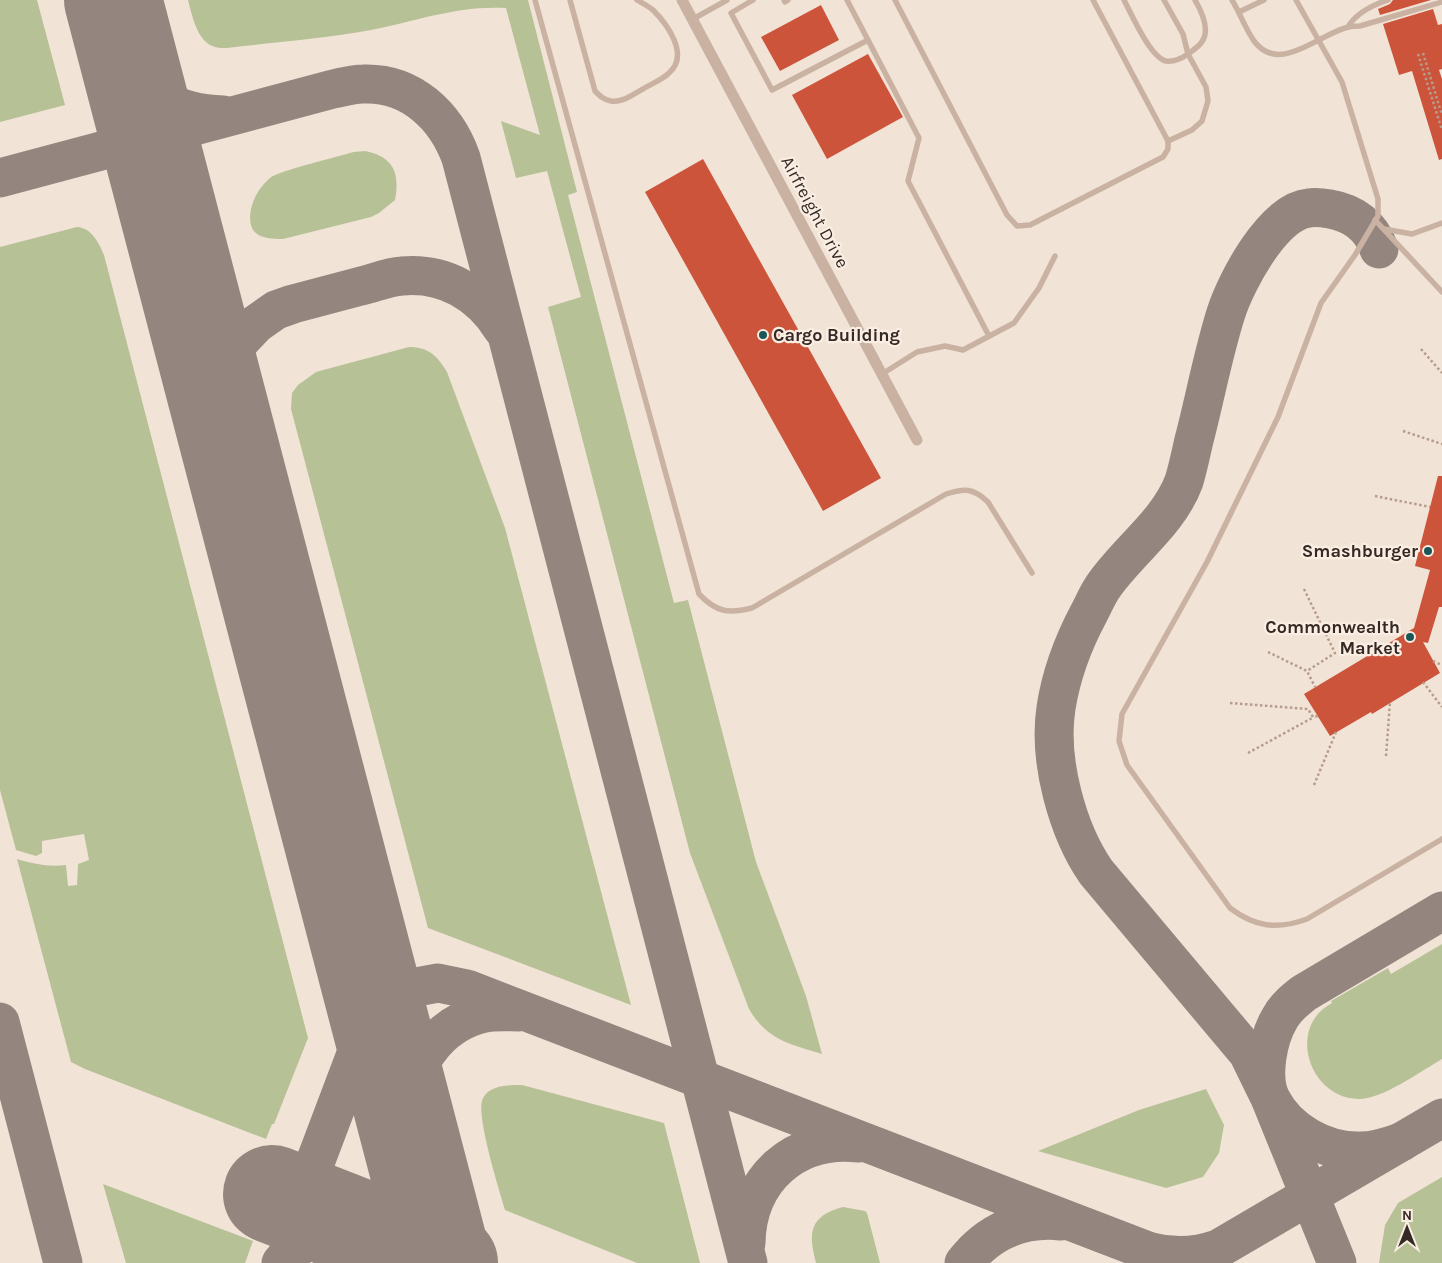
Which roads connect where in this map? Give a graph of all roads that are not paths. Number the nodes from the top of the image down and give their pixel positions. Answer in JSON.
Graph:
{"nodes":[{"id":1,"x":535,"y":0,"type":"edge"},
{"id":2,"x":570,"y":0,"type":"edge"},
{"id":3,"x":636,"y":0,"type":"edge"},
{"id":4,"x":682,"y":0,"type":"edge"},
{"id":5,"x":727,"y":0,"type":"edge"},
{"id":6,"x":753,"y":0,"type":"edge"},
{"id":7,"x":784,"y":0,"type":"edge"},
{"id":8,"x":788,"y":0,"type":"edge"},
{"id":9,"x":847,"y":0,"type":"edge"},
{"id":10,"x":895,"y":0,"type":"edge"},
{"id":11,"x":1092,"y":0,"type":"edge"},
{"id":12,"x":1124,"y":0,"type":"edge"},
{"id":13,"x":1164,"y":0,"type":"edge"},
{"id":14,"x":1195,"y":0,"type":"edge"},
{"id":15,"x":1232,"y":0,"type":"edge"},
{"id":16,"x":1264,"y":0,"type":"edge"},
{"id":17,"x":1296,"y":0,"type":"edge"},
{"id":18,"x":1388,"y":0,"type":"edge"},
{"id":19,"x":1442,"y":2,"type":"edge"},
{"id":20,"x":1239,"y":12,"type":"junction"},
{"id":21,"x":692,"y":19,"type":"junction"},
{"id":22,"x":1348,"y":27,"type":"junction"},
{"id":23,"x":868,"y":40,"type":"junction"},
{"id":24,"x":1320,"y":40,"type":"junction"},
{"id":25,"x":1188,"y":54,"type":"junction"},
{"id":26,"x":1168,"y":141,"type":"junction"},
{"id":27,"x":1375,"y":220,"type":"junction"},
{"id":28,"x":1442,"y":223,"type":"edge"},
{"id":29,"x":1384,"y":229,"type":"junction"},
{"id":30,"x":1055,"y":256,"type":"dead end"},
{"id":31,"x":1442,"y":292,"type":"edge"},
{"id":32,"x":989,"y":336,"type":"junction"},
{"id":33,"x":882,"y":374,"type":"junction"},
{"id":34,"x":917,"y":440,"type":"dead end"},
{"id":35,"x":1032,"y":573,"type":"dead end"},
{"id":36,"x":1442,"y":839,"type":"edge"}],
"edges":[{"from":1,"to":35,"type":"lane"},
{"from":2,"to":3,"type":"lane"},
{"from":4,"to":21,"type":"street","name":"Airfreight Drive"},
{"from":5,"to":21,"type":"lane"},
{"from":6,"to":23,"type":"lane"},
{"from":7,"to":8,"type":"lane"},
{"from":9,"to":23,"type":"lane"},
{"from":10,"to":26,"type":"lane"},
{"from":11,"to":26,"type":"lane"},
{"from":12,"to":25,"type":"lane"},
{"from":13,"to":25,"type":"lane"},
{"from":14,"to":25,"type":"lane"},
{"from":15,"to":20,"type":"lane"},
{"from":16,"to":20,"type":"lane"},
{"from":17,"to":24,"type":"lane"},
{"from":18,"to":22,"type":"lane"},
{"from":19,"to":22,"type":"lane"},
{"from":20,"to":24,"type":"lane"},
{"from":21,"to":33,"type":"street","name":"Airfreight Drive"},
{"from":22,"to":24,"type":"lane"},
{"from":23,"to":32,"type":"lane"},
{"from":24,"to":27,"type":"lane"},
{"from":25,"to":26,"type":"lane"},
{"from":27,"to":29,"type":"lane"},
{"from":27,"to":36,"type":"lane"},
{"from":28,"to":29,"type":"lane"},
{"from":29,"to":31,"type":"lane"},
{"from":30,"to":32,"type":"lane"},
{"from":32,"to":33,"type":"lane"},
{"from":33,"to":34,"type":"street","name":"Airfreight Drive"}]}
